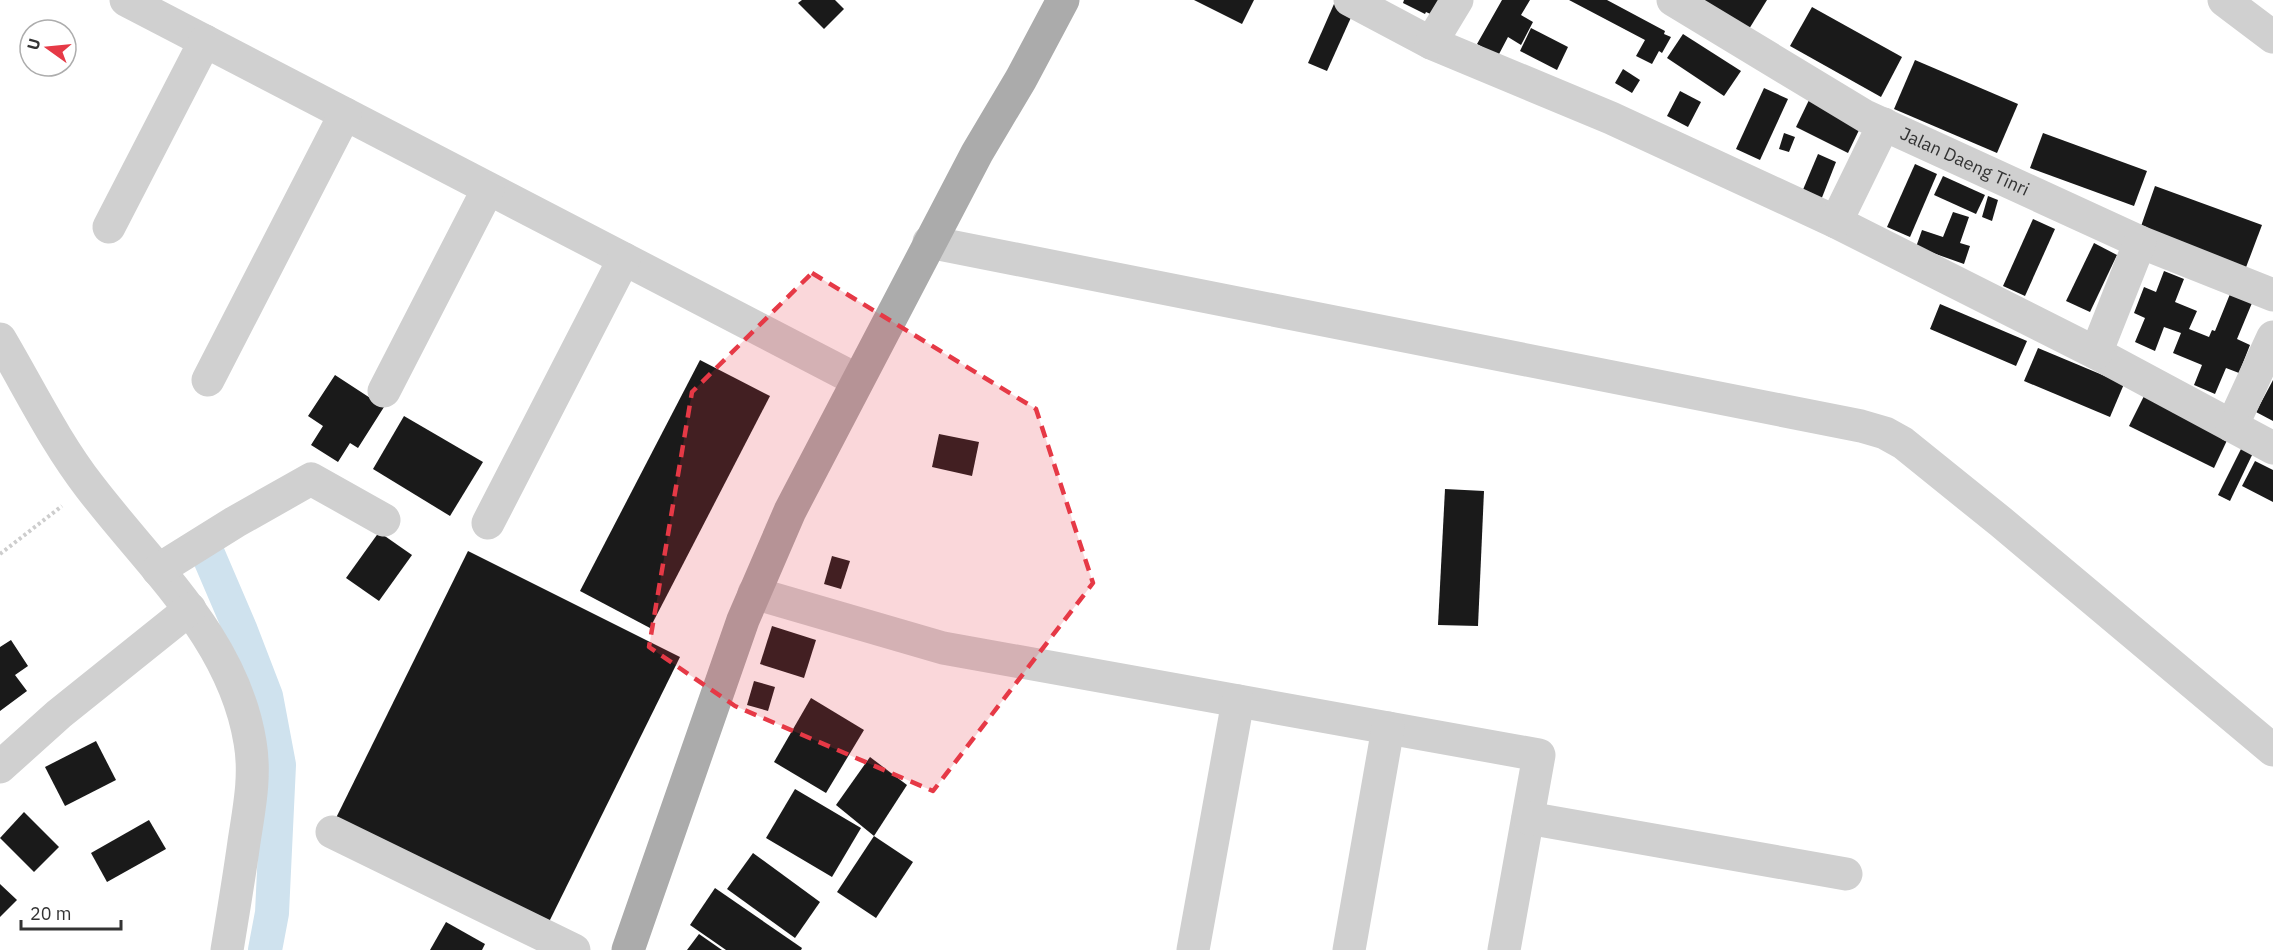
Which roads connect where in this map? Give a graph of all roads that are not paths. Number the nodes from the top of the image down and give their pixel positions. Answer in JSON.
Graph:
{"nodes":[{"id":1,"x":126,"y":0,"type":"edge"},
{"id":2,"x":1063,"y":0,"type":"edge"},
{"id":3,"x":1350,"y":0,"type":"edge"},
{"id":4,"x":1456,"y":0,"type":"edge"},
{"id":5,"x":1672,"y":0,"type":"edge"},
{"id":6,"x":2224,"y":0,"type":"edge"},
{"id":7,"x":2273,"y":37,"type":"edge"},
{"id":8,"x":205,"y":41,"type":"junction"},
{"id":9,"x":1431,"y":43,"type":"junction"},
{"id":10,"x":345,"y":114,"type":"junction"},
{"id":11,"x":1884,"y":124,"type":"junction"},
{"id":12,"x":488,"y":189,"type":"junction"},
{"id":13,"x":1836,"y":222,"type":"junction"},
{"id":14,"x":109,"y":227,"type":"dead end"},
{"id":15,"x":929,"y":242,"type":"junction"},
{"id":16,"x":2140,"y":242,"type":"junction"},
{"id":17,"x":624,"y":259,"type":"junction"},
{"id":18,"x":2273,"y":295,"type":"edge"},
{"id":19,"x":2273,"y":337,"type":"edge"},
{"id":20,"x":0,"y":339,"type":"edge"},
{"id":21,"x":2096,"y":353,"type":"junction"},
{"id":22,"x":208,"y":380,"type":"dead end"},
{"id":23,"x":857,"y":380,"type":"junction"},
{"id":24,"x":384,"y":391,"type":"dead end"},
{"id":25,"x":2232,"y":426,"type":"junction"},
{"id":26,"x":2273,"y":448,"type":"edge"},
{"id":27,"x":384,"y":520,"type":"dead end"},
{"id":28,"x":488,"y":523,"type":"dead end"},
{"id":29,"x":158,"y":570,"type":"junction"},
{"id":30,"x":754,"y":593,"type":"junction"},
{"id":31,"x":190,"y":609,"type":"junction"},
{"id":32,"x":1238,"y":700,"type":"junction"},
{"id":33,"x":1388,"y":728,"type":"junction"},
{"id":34,"x":2273,"y":750,"type":"edge"},
{"id":35,"x":0,"y":767,"type":"edge"},
{"id":36,"x":1528,"y":818,"type":"junction"},
{"id":37,"x":332,"y":832,"type":"dead end"},
{"id":38,"x":1846,"y":874,"type":"dead end"},
{"id":39,"x":227,"y":950,"type":"edge"},
{"id":40,"x":574,"y":950,"type":"edge"},
{"id":41,"x":628,"y":950,"type":"edge"},
{"id":42,"x":1193,"y":950,"type":"edge"},
{"id":43,"x":1349,"y":950,"type":"edge"},
{"id":44,"x":1504,"y":950,"type":"edge"}],
"edges":[{"from":1,"to":8,"type":"street"},
{"from":2,"to":15,"type":"main road"},
{"from":3,"to":9,"type":"street"},
{"from":4,"to":9,"type":"street"},
{"from":5,"to":11,"type":"street","name":"Jalan Daeng Tinri"},
{"from":6,"to":7,"type":"street"},
{"from":8,"to":10,"type":"street"},
{"from":8,"to":14,"type":"street"},
{"from":9,"to":13,"type":"street"},
{"from":10,"to":12,"type":"street"},
{"from":10,"to":22,"type":"street"},
{"from":11,"to":13,"type":"street"},
{"from":11,"to":16,"type":"street","name":"Jalan Daeng Tinri"},
{"from":12,"to":17,"type":"street"},
{"from":12,"to":24,"type":"street"},
{"from":13,"to":21,"type":"street"},
{"from":15,"to":23,"type":"main road"},
{"from":15,"to":34,"type":"street"},
{"from":16,"to":18,"type":"street","name":"Jalan Daeng Tinri"},
{"from":16,"to":21,"type":"street"},
{"from":17,"to":23,"type":"street"},
{"from":17,"to":28,"type":"street"},
{"from":19,"to":25,"type":"street"},
{"from":20,"to":29,"type":"street"},
{"from":21,"to":25,"type":"street"},
{"from":23,"to":30,"type":"main road"},
{"from":25,"to":26,"type":"street"},
{"from":27,"to":29,"type":"street"},
{"from":29,"to":31,"type":"street"},
{"from":30,"to":32,"type":"street"},
{"from":30,"to":41,"type":"main road"},
{"from":31,"to":35,"type":"street"},
{"from":31,"to":39,"type":"street"},
{"from":32,"to":33,"type":"street"},
{"from":32,"to":42,"type":"street"},
{"from":33,"to":36,"type":"street"},
{"from":33,"to":43,"type":"street"},
{"from":36,"to":38,"type":"street"},
{"from":36,"to":44,"type":"street"},
{"from":37,"to":40,"type":"street"}]}
